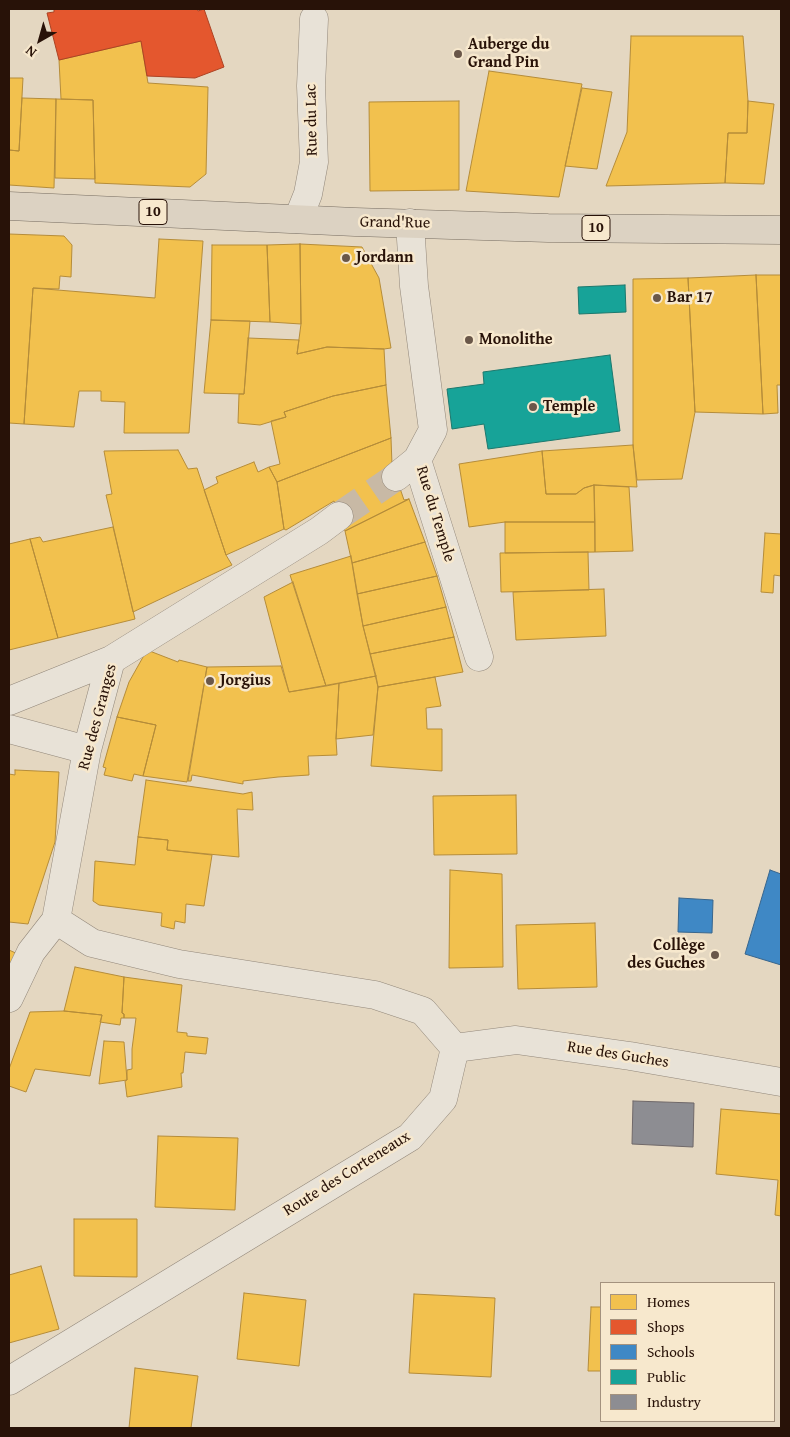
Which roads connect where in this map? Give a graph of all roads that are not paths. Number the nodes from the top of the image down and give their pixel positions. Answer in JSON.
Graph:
{"nodes":[{"id":1,"x":309,"y":12,"type":"edge"},
{"id":2,"x":9,"y":206,"type":"edge"},
{"id":3,"x":298,"y":219,"type":"junction"},
{"id":4,"x":410,"y":223,"type":"junction"},
{"id":5,"x":781,"y":230,"type":"edge"},
{"id":6,"x":417,"y":460,"type":"junction"},
{"id":7,"x":396,"y":477,"type":"tunnel mouth"},
{"id":8,"x":340,"y":516,"type":"tunnel mouth"},
{"id":9,"x":479,"y":657,"type":"dead end"},
{"id":10,"x":111,"y":660,"type":"junction"},
{"id":11,"x":9,"y":701,"type":"edge"},
{"id":12,"x":9,"y":729,"type":"edge"},
{"id":13,"x":87,"y":750,"type":"junction"},
{"id":14,"x":56,"y":920,"type":"junction"},
{"id":15,"x":9,"y":998,"type":"edge"},
{"id":16,"x":455,"y":1048,"type":"junction"},
{"id":17,"x":781,"y":1082,"type":"edge"},
{"id":18,"x":9,"y":1381,"type":"edge"}],
"edges":[{"from":1,"to":3,"type":"street","name":"Rue du Lac"},
{"from":2,"to":3,"type":"main road","name":"Grand'Rue","number":"10"},
{"from":3,"to":4,"type":"main road","name":"Grand'Rue","number":"10"},
{"from":4,"to":5,"type":"main road","name":"Grand'Rue","number":"10"},
{"from":4,"to":6,"type":"street","name":"Rue du Temple"},
{"from":6,"to":7,"type":"street"},
{"from":6,"to":9,"type":"street","name":"Rue du Temple"},
{"from":8,"to":10,"type":"street","name":"Rue des Granges"},
{"from":10,"to":11,"type":"street"},
{"from":10,"to":13,"type":"street","name":"Rue des Granges"},
{"from":12,"to":13,"type":"street"},
{"from":13,"to":14,"type":"street","name":"Rue des Granges"},
{"from":14,"to":15,"type":"street"},
{"from":14,"to":16,"type":"street"},
{"from":16,"to":17,"type":"street","name":"Rue des Guches"},
{"from":16,"to":18,"type":"street","name":"Route des Corteneaux"}]}
